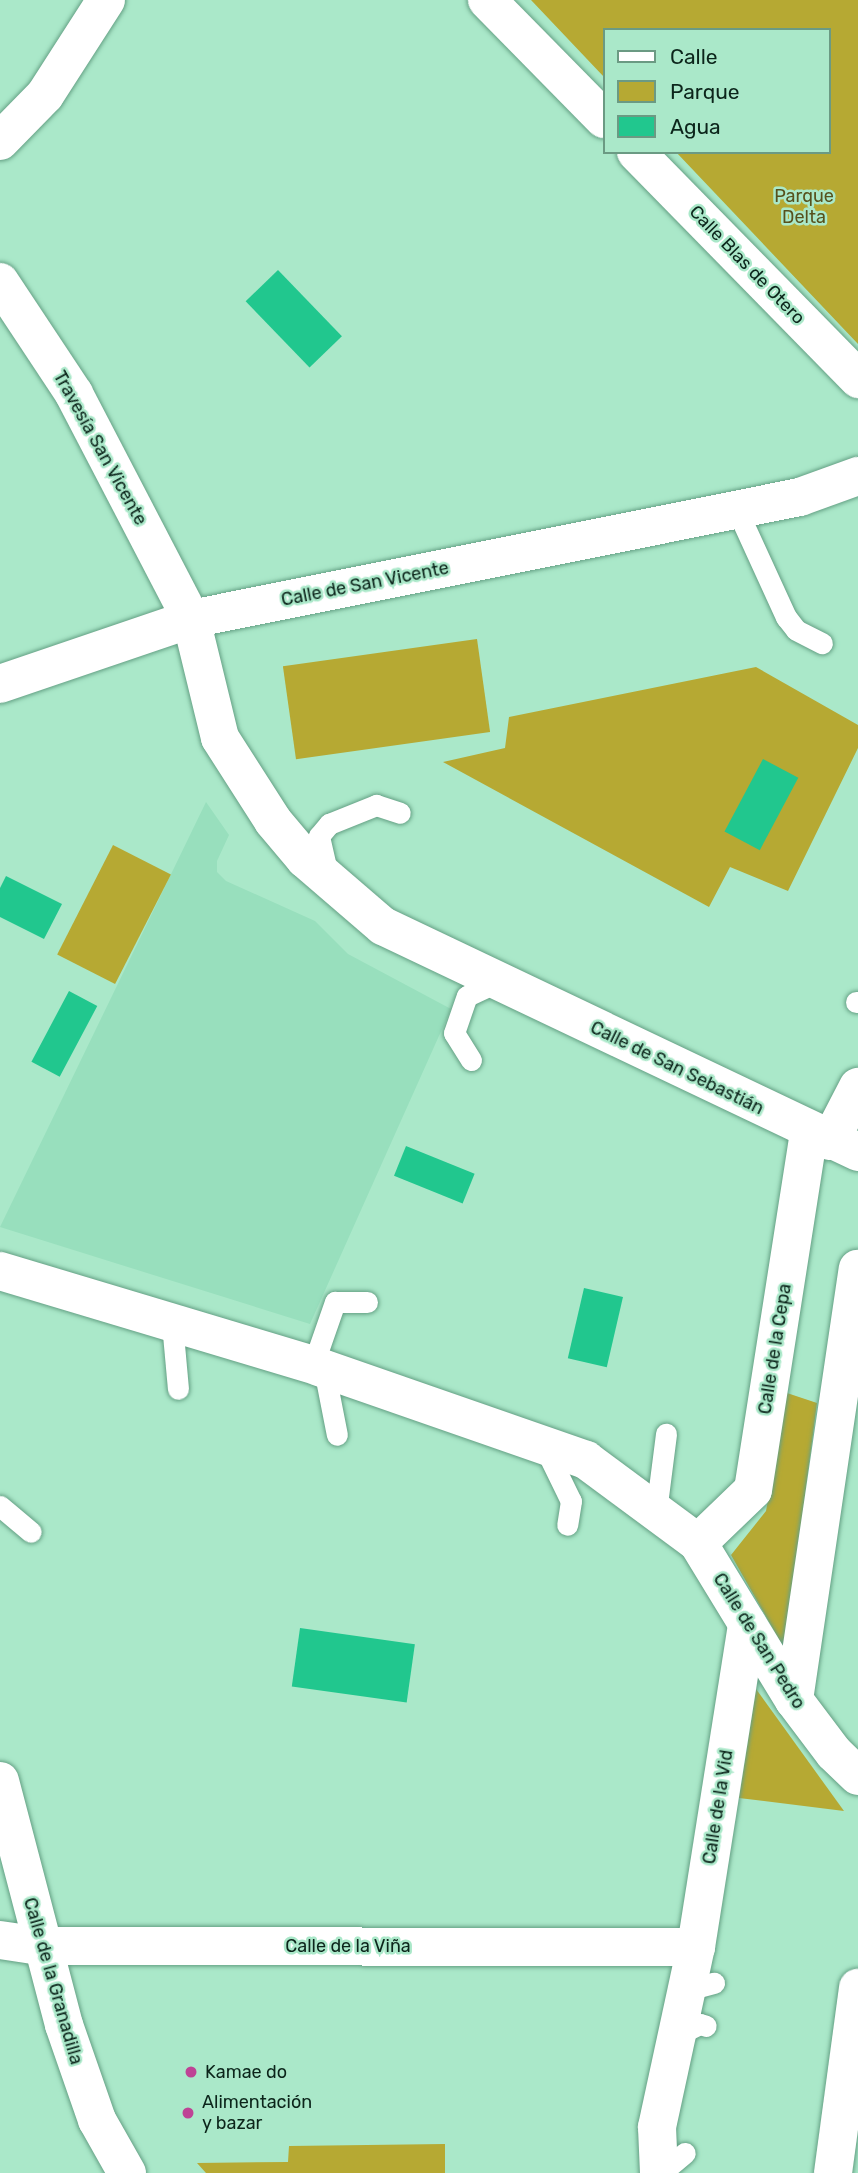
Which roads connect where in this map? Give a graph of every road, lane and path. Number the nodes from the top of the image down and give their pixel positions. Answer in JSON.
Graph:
{"nodes":[{"id":1,"x":106,"y":0,"type":"edge"},
{"id":2,"x":487,"y":0,"type":"edge"},
{"id":3,"x":602,"y":118,"type":"edge"},
{"id":4,"x":0,"y":141,"type":"edge"},
{"id":5,"x":638,"y":154,"type":"edge"},
{"id":6,"x":0,"y":282,"type":"edge"},
{"id":7,"x":858,"y":379,"type":"edge"},
{"id":8,"x":858,"y":475,"type":"edge"},
{"id":9,"x":737,"y":510,"type":"junction"},
{"id":10,"x":191,"y":619,"type":"junction"},
{"id":11,"x":822,"y":643,"type":"dead end"},
{"id":12,"x":0,"y":684,"type":"edge"},
{"id":13,"x":400,"y":813,"type":"dead end"},
{"id":14,"x":335,"y":885,"type":"junction"},
{"id":15,"x":497,"y":982,"type":"junction"},
{"id":16,"x":471,"y":1060,"type":"dead end"},
{"id":17,"x":858,"y":1087,"type":"edge"},
{"id":18,"x":832,"y":1142,"type":"edge"},
{"id":19,"x":858,"y":1269,"type":"edge"},
{"id":20,"x":0,"y":1271,"type":"edge"},
{"id":21,"x":367,"y":1302,"type":"dead end"},
{"id":22,"x":172,"y":1323,"type":"junction"},
{"id":23,"x":319,"y":1367,"type":"junction"},
{"id":24,"x":178,"y":1389,"type":"dead end"},
{"id":25,"x":666,"y":1434,"type":"dead end"},
{"id":26,"x":337,"y":1435,"type":"dead end"},
{"id":27,"x":544,"y":1446,"type":"junction"},
{"id":28,"x":0,"y":1506,"type":"edge"},
{"id":29,"x":656,"y":1512,"type":"junction"},
{"id":30,"x":567,"y":1525,"type":"dead end"},
{"id":31,"x":31,"y":1532,"type":"dead end"},
{"id":32,"x":698,"y":1543,"type":"junction"},
{"id":33,"x":747,"y":1624,"type":"junction"},
{"id":34,"x":794,"y":1700,"type":"junction"},
{"id":35,"x":858,"y":1776,"type":"edge"},
{"id":36,"x":0,"y":1782,"type":"edge"},
{"id":37,"x":0,"y":1940,"type":"edge"},
{"id":38,"x":40,"y":1946,"type":"junction"},
{"id":39,"x":696,"y":1947,"type":"junction"},
{"id":40,"x":858,"y":1988,"type":"edge"},
{"id":41,"x":668,"y":2166,"type":"edge"},
{"id":42,"x":127,"y":2173,"type":"edge"},
{"id":43,"x":833,"y":2173,"type":"edge"}],
"edges":[{"from":1,"to":4,"type":"street"},
{"from":2,"to":3,"type":"street"},
{"from":5,"to":7,"type":"street","name":"Calle Blas de Otero"},
{"from":6,"to":10,"type":"street","name":"Travesía San Vicente"},
{"from":8,"to":9,"type":"street","name":"Calle de San Vicente"},
{"from":9,"to":10,"type":"street","name":"Calle de San Vicente"},
{"from":9,"to":11,"type":"lane"},
{"from":10,"to":12,"type":"street","name":"Calle de San Vicente"},
{"from":10,"to":14,"type":"street","name":"Calle de San Sebastián"},
{"from":13,"to":14,"type":"lane","name":"Calle de San Sebastián"},
{"from":14,"to":15,"type":"street","name":"Calle de San Sebastián"},
{"from":15,"to":16,"type":"lane"},
{"from":15,"to":18,"type":"street","name":"Calle de San Sebastián"},
{"from":17,"to":18,"type":"street","name":"Calle de la Cepa"},
{"from":18,"to":32,"type":"street","name":"Calle de la Cepa"},
{"from":19,"to":34,"type":"street"},
{"from":20,"to":22,"type":"street","name":"Calle de San Pedro"},
{"from":21,"to":23,"type":"lane"},
{"from":22,"to":23,"type":"street","name":"Calle de San Pedro"},
{"from":22,"to":24,"type":"lane"},
{"from":23,"to":26,"type":"lane"},
{"from":23,"to":27,"type":"street","name":"Calle de San Pedro"},
{"from":25,"to":29,"type":"lane"},
{"from":27,"to":29,"type":"street","name":"Calle de San Pedro"},
{"from":27,"to":30,"type":"lane"},
{"from":28,"to":31,"type":"lane"},
{"from":29,"to":32,"type":"street","name":"Calle de San Pedro"},
{"from":32,"to":33,"type":"street","name":"Calle de San Pedro"},
{"from":33,"to":34,"type":"street","name":"Calle de San Pedro"},
{"from":33,"to":39,"type":"street","name":"Calle de la Vid"},
{"from":34,"to":35,"type":"street","name":"Calle de San Pedro"},
{"from":36,"to":38,"type":"street","name":"Calle de la Granadilla"},
{"from":37,"to":38,"type":"street","name":"Calle de la Viña"},
{"from":38,"to":39,"type":"street","name":"Calle de la Viña"},
{"from":38,"to":42,"type":"street","name":"Calle de la Granadilla"},
{"from":39,"to":41,"type":"street","name":"Calle de la Vid"},
{"from":40,"to":43,"type":"street"}]}
